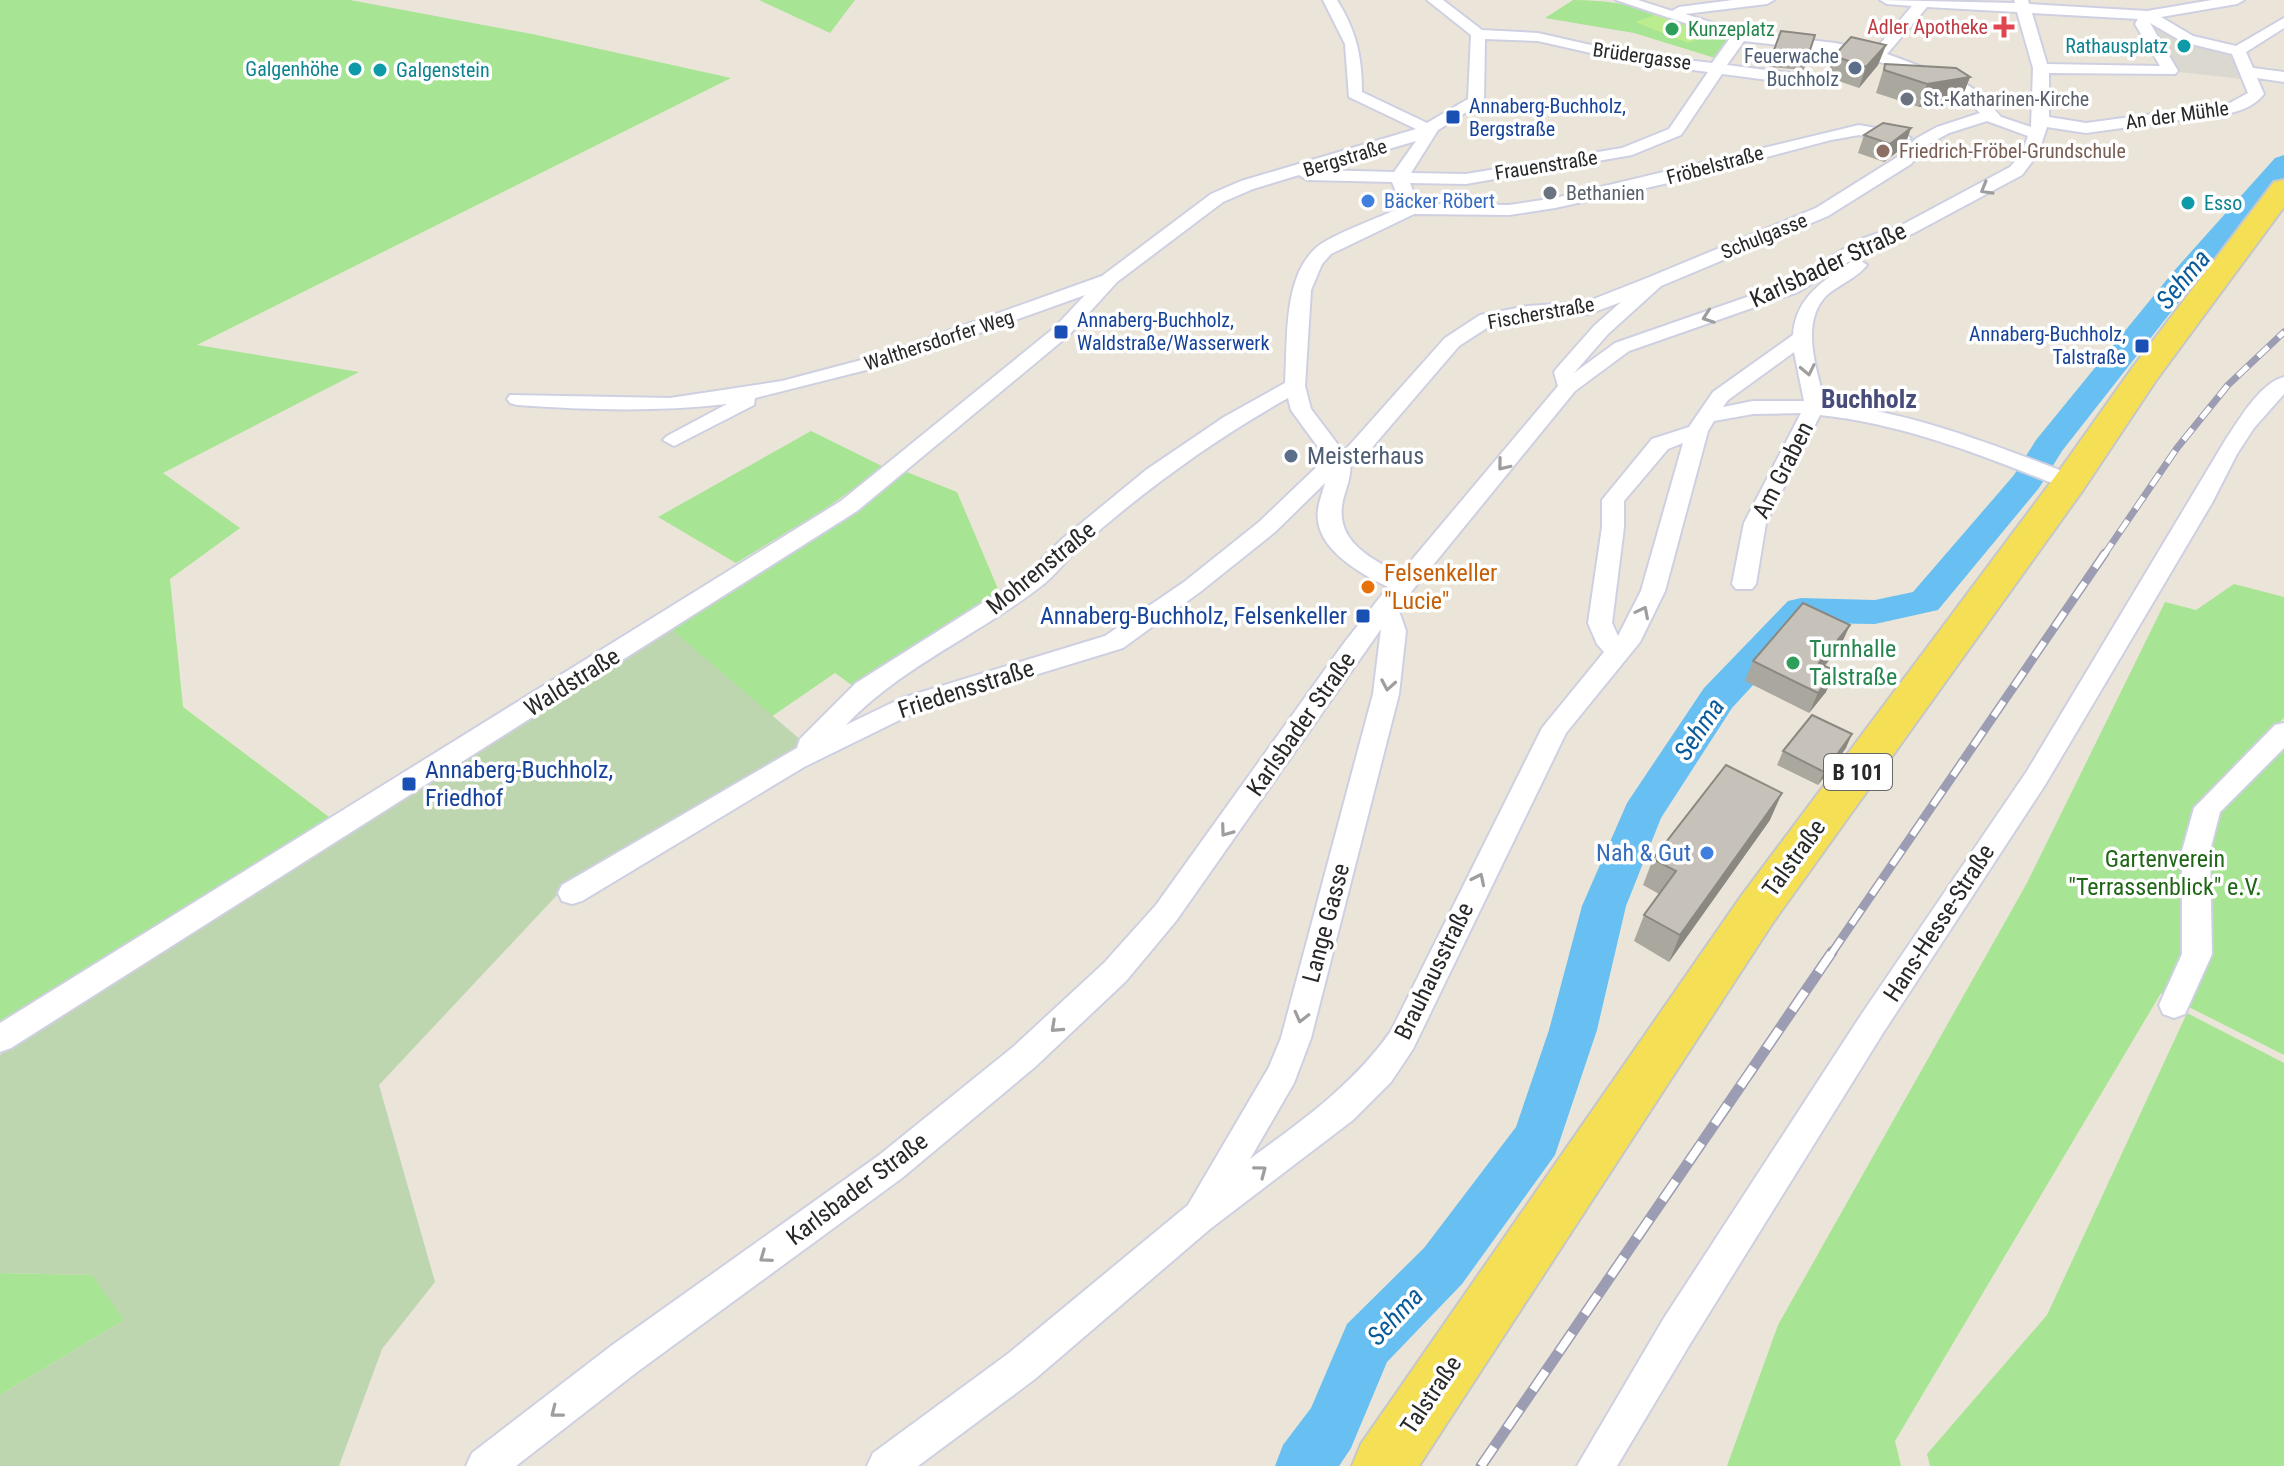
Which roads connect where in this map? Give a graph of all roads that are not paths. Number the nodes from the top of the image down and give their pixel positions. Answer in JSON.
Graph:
{"nodes":[{"id":1,"x":1330,"y":0,"type":"edge"},
{"id":2,"x":1434,"y":0,"type":"edge"},
{"id":3,"x":1623,"y":0,"type":"edge"},
{"id":4,"x":1767,"y":0,"type":"edge"},
{"id":5,"x":1887,"y":0,"type":"edge"},
{"id":6,"x":2237,"y":0,"type":"edge"},
{"id":7,"x":1926,"y":1,"type":"edge"},
{"id":8,"x":2022,"y":4,"type":"edge"},
{"id":9,"x":1672,"y":6,"type":"edge"},
{"id":10,"x":2147,"y":15,"type":"junction"},
{"id":11,"x":2284,"y":22,"type":"edge"},
{"id":12,"x":1478,"y":34,"type":"junction"},
{"id":13,"x":1740,"y":36,"type":"junction"},
{"id":14,"x":2238,"y":51,"type":"junction"},
{"id":15,"x":1878,"y":56,"type":"junction"},
{"id":16,"x":1718,"y":67,"type":"junction"},
{"id":17,"x":2041,"y":68,"type":"junction"},
{"id":18,"x":2248,"y":72,"type":"junction"},
{"id":19,"x":2284,"y":77,"type":"edge"},
{"id":20,"x":1807,"y":80,"type":"dead end"},
{"id":21,"x":1992,"y":114,"type":"junction"},
{"id":22,"x":2039,"y":128,"type":"junction"},
{"id":23,"x":1430,"y":130,"type":"junction"},
{"id":24,"x":1923,"y":141,"type":"junction"},
{"id":25,"x":1296,"y":173,"type":"junction"},
{"id":26,"x":1399,"y":177,"type":"junction"},
{"id":27,"x":2284,"y":188,"type":"edge"},
{"id":28,"x":1411,"y":209,"type":"junction"},
{"id":29,"x":1906,"y":230,"type":"junction"},
{"id":30,"x":1110,"y":278,"type":"junction"},
{"id":31,"x":1654,"y":282,"type":"junction"},
{"id":32,"x":1801,"y":338,"type":"junction"},
{"id":33,"x":2284,"y":383,"type":"edge"},
{"id":34,"x":1295,"y":386,"type":"junction"},
{"id":35,"x":1568,"y":387,"type":"junction"},
{"id":36,"x":764,"y":391,"type":"junction"},
{"id":37,"x":517,"y":399,"type":"dead end"},
{"id":38,"x":1815,"y":405,"type":"junction"},
{"id":39,"x":1702,"y":424,"type":"junction"},
{"id":40,"x":674,"y":440,"type":"dead end"},
{"id":41,"x":1338,"y":459,"type":"junction"},
{"id":42,"x":2062,"y":479,"type":"junction"},
{"id":43,"x":1744,"y":584,"type":"dead end"},
{"id":44,"x":1394,"y":597,"type":"junction"},
{"id":45,"x":1620,"y":649,"type":"junction"},
{"id":46,"x":2284,"y":732,"type":"edge"},
{"id":47,"x":795,"y":760,"type":"junction"},
{"id":48,"x":572,"y":893,"type":"dead end"},
{"id":49,"x":2174,"y":1005,"type":"dead end"},
{"id":50,"x":0,"y":1039,"type":"edge"},
{"id":51,"x":1198,"y":1218,"type":"junction"},
{"id":52,"x":485,"y":1466,"type":"edge"},
{"id":53,"x":886,"y":1466,"type":"edge"},
{"id":54,"x":1383,"y":1466,"type":"edge"},
{"id":55,"x":1596,"y":1466,"type":"edge"}],
"edges":[{"from":1,"to":23,"type":"street"},
{"from":2,"to":12,"type":"street"},
{"from":3,"to":9,"type":"street"},
{"from":4,"to":9,"type":"street"},
{"from":5,"to":7,"type":"street"},
{"from":6,"to":10,"type":"street"},
{"from":7,"to":8,"type":"street"},
{"from":7,"to":15,"type":"street"},
{"from":8,"to":10,"type":"street"},
{"from":8,"to":17,"type":"street","name":"Karlsbader Straße"},
{"from":9,"to":13,"type":"street"},
{"from":10,"to":14,"type":"street"},
{"from":10,"to":17,"type":"street"},
{"from":11,"to":14,"type":"street"},
{"from":12,"to":16,"type":"street","name":"Brüdergasse"},
{"from":12,"to":23,"type":"street","name":"Bergstraße"},
{"from":13,"to":15,"type":"street"},
{"from":13,"to":16,"type":"street","name":"Frauenstraße"},
{"from":14,"to":18,"type":"street","name":"An der Mühle"},
{"from":15,"to":21,"type":"street"},
{"from":16,"to":20,"type":"street","name":"Brüdergasse"},
{"from":16,"to":26,"type":"street","name":"Frauenstraße"},
{"from":17,"to":22,"type":"street","name":"Karlsbader Straße"},
{"from":18,"to":19,"type":"street"},
{"from":18,"to":22,"type":"street","name":"An der Mühle"},
{"from":21,"to":22,"type":"street"},
{"from":21,"to":24,"type":"street","name":"Schulgasse"},
{"from":22,"to":29,"type":"street","name":"Karlsbader Straße","one_way":true},
{"from":23,"to":25,"type":"street","name":"Bergstraße"},
{"from":23,"to":26,"type":"street"},
{"from":24,"to":28,"type":"street","name":"Fröbelstraße"},
{"from":24,"to":31,"type":"street","name":"Schulgasse"},
{"from":25,"to":26,"type":"street","name":"Frauenstraße"},
{"from":25,"to":30,"type":"street","name":"Bergstraße"},
{"from":26,"to":28,"type":"street"},
{"from":27,"to":42,"type":"main road","name":"Talstraße","number":"B 101"},
{"from":28,"to":34,"type":"street"},
{"from":29,"to":32,"type":"street"},
{"from":29,"to":35,"type":"street","name":"Karlsbader Straße","one_way":true},
{"from":30,"to":36,"type":"street","name":"Walthersdorfer Weg"},
{"from":30,"to":50,"type":"street","name":"Waldstraße"},
{"from":31,"to":35,"type":"street","name":"Schulgasse"},
{"from":31,"to":41,"type":"street","name":"Fischerstraße"},
{"from":32,"to":38,"type":"street","one_way":true},
{"from":32,"to":39,"type":"street","name":"Brauhausstraße"},
{"from":33,"to":55,"type":"street","name":"Hans-Hesse-Straße"},
{"from":34,"to":41,"type":"street"},
{"from":34,"to":47,"type":"street","name":"Mohrenstraße"},
{"from":35,"to":44,"type":"street","name":"Karlsbader Straße","one_way":true},
{"from":36,"to":37,"type":"street","name":"Walthersdorfer Weg"},
{"from":36,"to":40,"type":"street","name":"Walthersdorfer Weg"},
{"from":38,"to":39,"type":"street"},
{"from":38,"to":42,"type":"street"},
{"from":38,"to":43,"type":"street","name":"Am Graben"},
{"from":45,"to":39,"type":"street","name":"Brauhausstraße","one_way":true},
{"from":39,"to":45,"type":"street"},
{"from":41,"to":44,"type":"street"},
{"from":41,"to":47,"type":"street","name":"Friedensstraße"},
{"from":42,"to":54,"type":"main road","name":"Talstraße","number":"B 101"},
{"from":44,"to":51,"type":"street","name":"Lange Gasse","one_way":true},
{"from":44,"to":52,"type":"street","name":"Karlsbader Straße","one_way":true},
{"from":51,"to":45,"type":"street","name":"Brauhausstraße","one_way":true},
{"from":46,"to":49,"type":"street"},
{"from":47,"to":48,"type":"street","name":"Friedensstraße"},
{"from":51,"to":53,"type":"street","name":"Brauhausstraße"}]}
